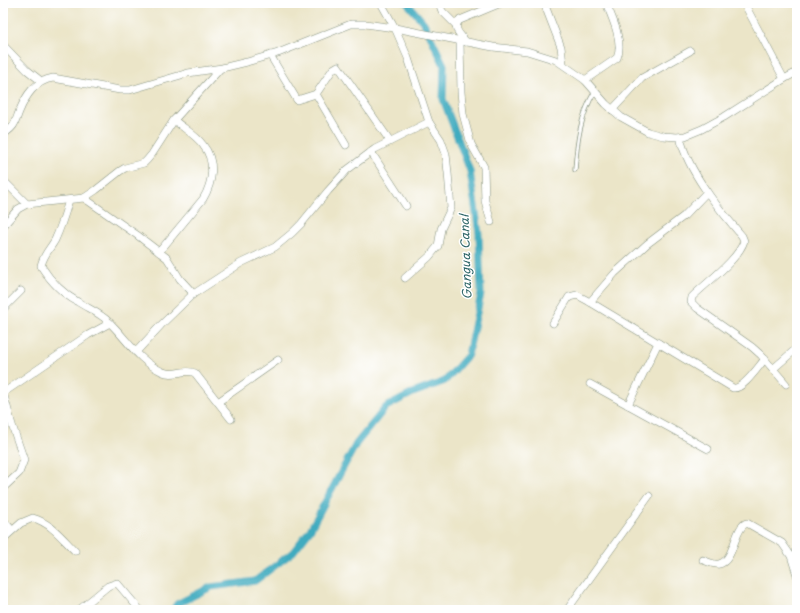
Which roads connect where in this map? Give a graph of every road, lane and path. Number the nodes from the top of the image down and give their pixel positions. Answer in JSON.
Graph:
{"nodes":[{"id":1,"x":381,"y":3,"type":"edge"},
{"id":2,"x":439,"y":3,"type":"edge"},
{"id":3,"x":501,"y":3,"type":"edge"},
{"id":4,"x":544,"y":3,"type":"edge"},
{"id":5,"x":606,"y":3,"type":"edge"},
{"id":6,"x":744,"y":3,"type":"edge"},
{"id":7,"x":456,"y":25,"type":"junction"},
{"id":8,"x":395,"y":28,"type":"junction"},
{"id":9,"x":460,"y":41,"type":"junction"},
{"id":10,"x":3,"y":45,"type":"edge"},
{"id":11,"x":690,"y":51,"type":"dead end"},
{"id":12,"x":270,"y":55,"type":"junction"},
{"id":13,"x":563,"y":64,"type":"junction"},
{"id":14,"x":220,"y":69,"type":"junction"},
{"id":15,"x":797,"y":72,"type":"edge"},
{"id":16,"x":784,"y":79,"type":"junction"},
{"id":17,"x":585,"y":80,"type":"junction"},
{"id":18,"x":41,"y":81,"type":"junction"},
{"id":19,"x":595,"y":90,"type":"junction"},
{"id":20,"x":316,"y":94,"type":"junction"},
{"id":21,"x":612,"y":110,"type":"junction"},
{"id":22,"x":174,"y":120,"type":"junction"},
{"id":23,"x":428,"y":122,"type":"junction"},
{"id":24,"x":3,"y":135,"type":"edge"},
{"id":25,"x":680,"y":136,"type":"junction"},
{"id":26,"x":390,"y":141,"type":"junction"},
{"id":27,"x":346,"y":145,"type":"dead end"},
{"id":28,"x":371,"y":152,"type":"junction"},
{"id":29,"x":575,"y":170,"type":"dead end"},
{"id":30,"x":3,"y":180,"type":"edge"},
{"id":31,"x":707,"y":192,"type":"junction"},
{"id":32,"x":84,"y":198,"type":"junction"},
{"id":33,"x":69,"y":200,"type":"junction"},
{"id":34,"x":27,"y":204,"type":"junction"},
{"id":35,"x":406,"y":206,"type":"dead end"},
{"id":36,"x":491,"y":222,"type":"dead end"},
{"id":37,"x":3,"y":226,"type":"edge"},
{"id":38,"x":159,"y":252,"type":"junction"},
{"id":39,"x":405,"y":278,"type":"dead end"},
{"id":40,"x":21,"y":291,"type":"dead end"},
{"id":41,"x":192,"y":296,"type":"junction"},
{"id":42,"x":590,"y":302,"type":"junction"},
{"id":43,"x":3,"y":309,"type":"edge"},
{"id":44,"x":110,"y":323,"type":"junction"},
{"id":45,"x":553,"y":323,"type":"dead end"},
{"id":46,"x":658,"y":343,"type":"junction"},
{"id":47,"x":797,"y":348,"type":"edge"},
{"id":48,"x":136,"y":352,"type":"junction"},
{"id":49,"x":278,"y":360,"type":"dead end"},
{"id":50,"x":765,"y":360,"type":"junction"},
{"id":51,"x":773,"y":369,"type":"junction"},
{"id":52,"x":590,"y":384,"type":"dead end"},
{"id":53,"x":786,"y":384,"type":"dead end"},
{"id":54,"x":3,"y":393,"type":"edge"},
{"id":55,"x":218,"y":402,"type":"junction"},
{"id":56,"x":628,"y":405,"type":"junction"},
{"id":57,"x":231,"y":418,"type":"dead end"},
{"id":58,"x":708,"y":449,"type":"dead end"},
{"id":59,"x":3,"y":488,"type":"edge"},
{"id":60,"x":649,"y":496,"type":"dead end"},
{"id":61,"x":3,"y":520,"type":"edge"},
{"id":62,"x":12,"y":530,"type":"junction"},
{"id":63,"x":3,"y":539,"type":"edge"},
{"id":64,"x":75,"y":551,"type":"dead end"},
{"id":65,"x":703,"y":560,"type":"dead end"},
{"id":66,"x":797,"y":575,"type":"edge"},
{"id":67,"x":79,"y":610,"type":"edge"},
{"id":68,"x":140,"y":610,"type":"edge"},
{"id":69,"x":567,"y":610,"type":"edge"}],
"edges":[{"from":1,"to":8,"type":"street"},
{"from":2,"to":7,"type":"street"},
{"from":3,"to":7,"type":"street"},
{"from":4,"to":13,"type":"street"},
{"from":5,"to":17,"type":"street"},
{"from":6,"to":16,"type":"street"},
{"from":7,"to":9,"type":"street"},
{"from":8,"to":9,"type":"street"},
{"from":8,"to":12,"type":"street"},
{"from":8,"to":23,"type":"street"},
{"from":9,"to":13,"type":"street"},
{"from":9,"to":36,"type":"street"},
{"from":10,"to":18,"type":"street"},
{"from":11,"to":21,"type":"street"},
{"from":12,"to":14,"type":"street"},
{"from":12,"to":20,"type":"street"},
{"from":13,"to":17,"type":"street"},
{"from":14,"to":18,"type":"street"},
{"from":14,"to":22,"type":"street"},
{"from":15,"to":16,"type":"street"},
{"from":16,"to":25,"type":"street"},
{"from":17,"to":19,"type":"street"},
{"from":18,"to":24,"type":"street"},
{"from":19,"to":21,"type":"street"},
{"from":19,"to":29,"type":"lane"},
{"from":20,"to":26,"type":"street"},
{"from":20,"to":27,"type":"street"},
{"from":21,"to":25,"type":"street"},
{"from":22,"to":32,"type":"street"},
{"from":22,"to":38,"type":"street"},
{"from":23,"to":26,"type":"street"},
{"from":23,"to":39,"type":"street"},
{"from":25,"to":31,"type":"street"},
{"from":26,"to":28,"type":"street"},
{"from":28,"to":35,"type":"street"},
{"from":28,"to":41,"type":"street"},
{"from":30,"to":34,"type":"street"},
{"from":31,"to":42,"type":"street"},
{"from":31,"to":50,"type":"street"},
{"from":32,"to":33,"type":"street"},
{"from":32,"to":38,"type":"street"},
{"from":33,"to":34,"type":"street"},
{"from":33,"to":44,"type":"street"},
{"from":34,"to":37,"type":"street"},
{"from":38,"to":41,"type":"street"},
{"from":40,"to":43,"type":"street"},
{"from":41,"to":48,"type":"street"},
{"from":42,"to":45,"type":"street"},
{"from":42,"to":46,"type":"street"},
{"from":44,"to":48,"type":"street"},
{"from":44,"to":54,"type":"street"},
{"from":46,"to":50,"type":"street"},
{"from":46,"to":56,"type":"street"},
{"from":47,"to":51,"type":"street"},
{"from":48,"to":55,"type":"street"},
{"from":49,"to":55,"type":"street"},
{"from":50,"to":51,"type":"street"},
{"from":51,"to":53,"type":"street"},
{"from":52,"to":56,"type":"street"},
{"from":54,"to":59,"type":"street"},
{"from":55,"to":57,"type":"street"},
{"from":56,"to":58,"type":"street"},
{"from":60,"to":69,"type":"street"},
{"from":61,"to":62,"type":"street"},
{"from":62,"to":63,"type":"street"},
{"from":62,"to":64,"type":"street"},
{"from":65,"to":66,"type":"street"},
{"from":67,"to":68,"type":"street"}]}
